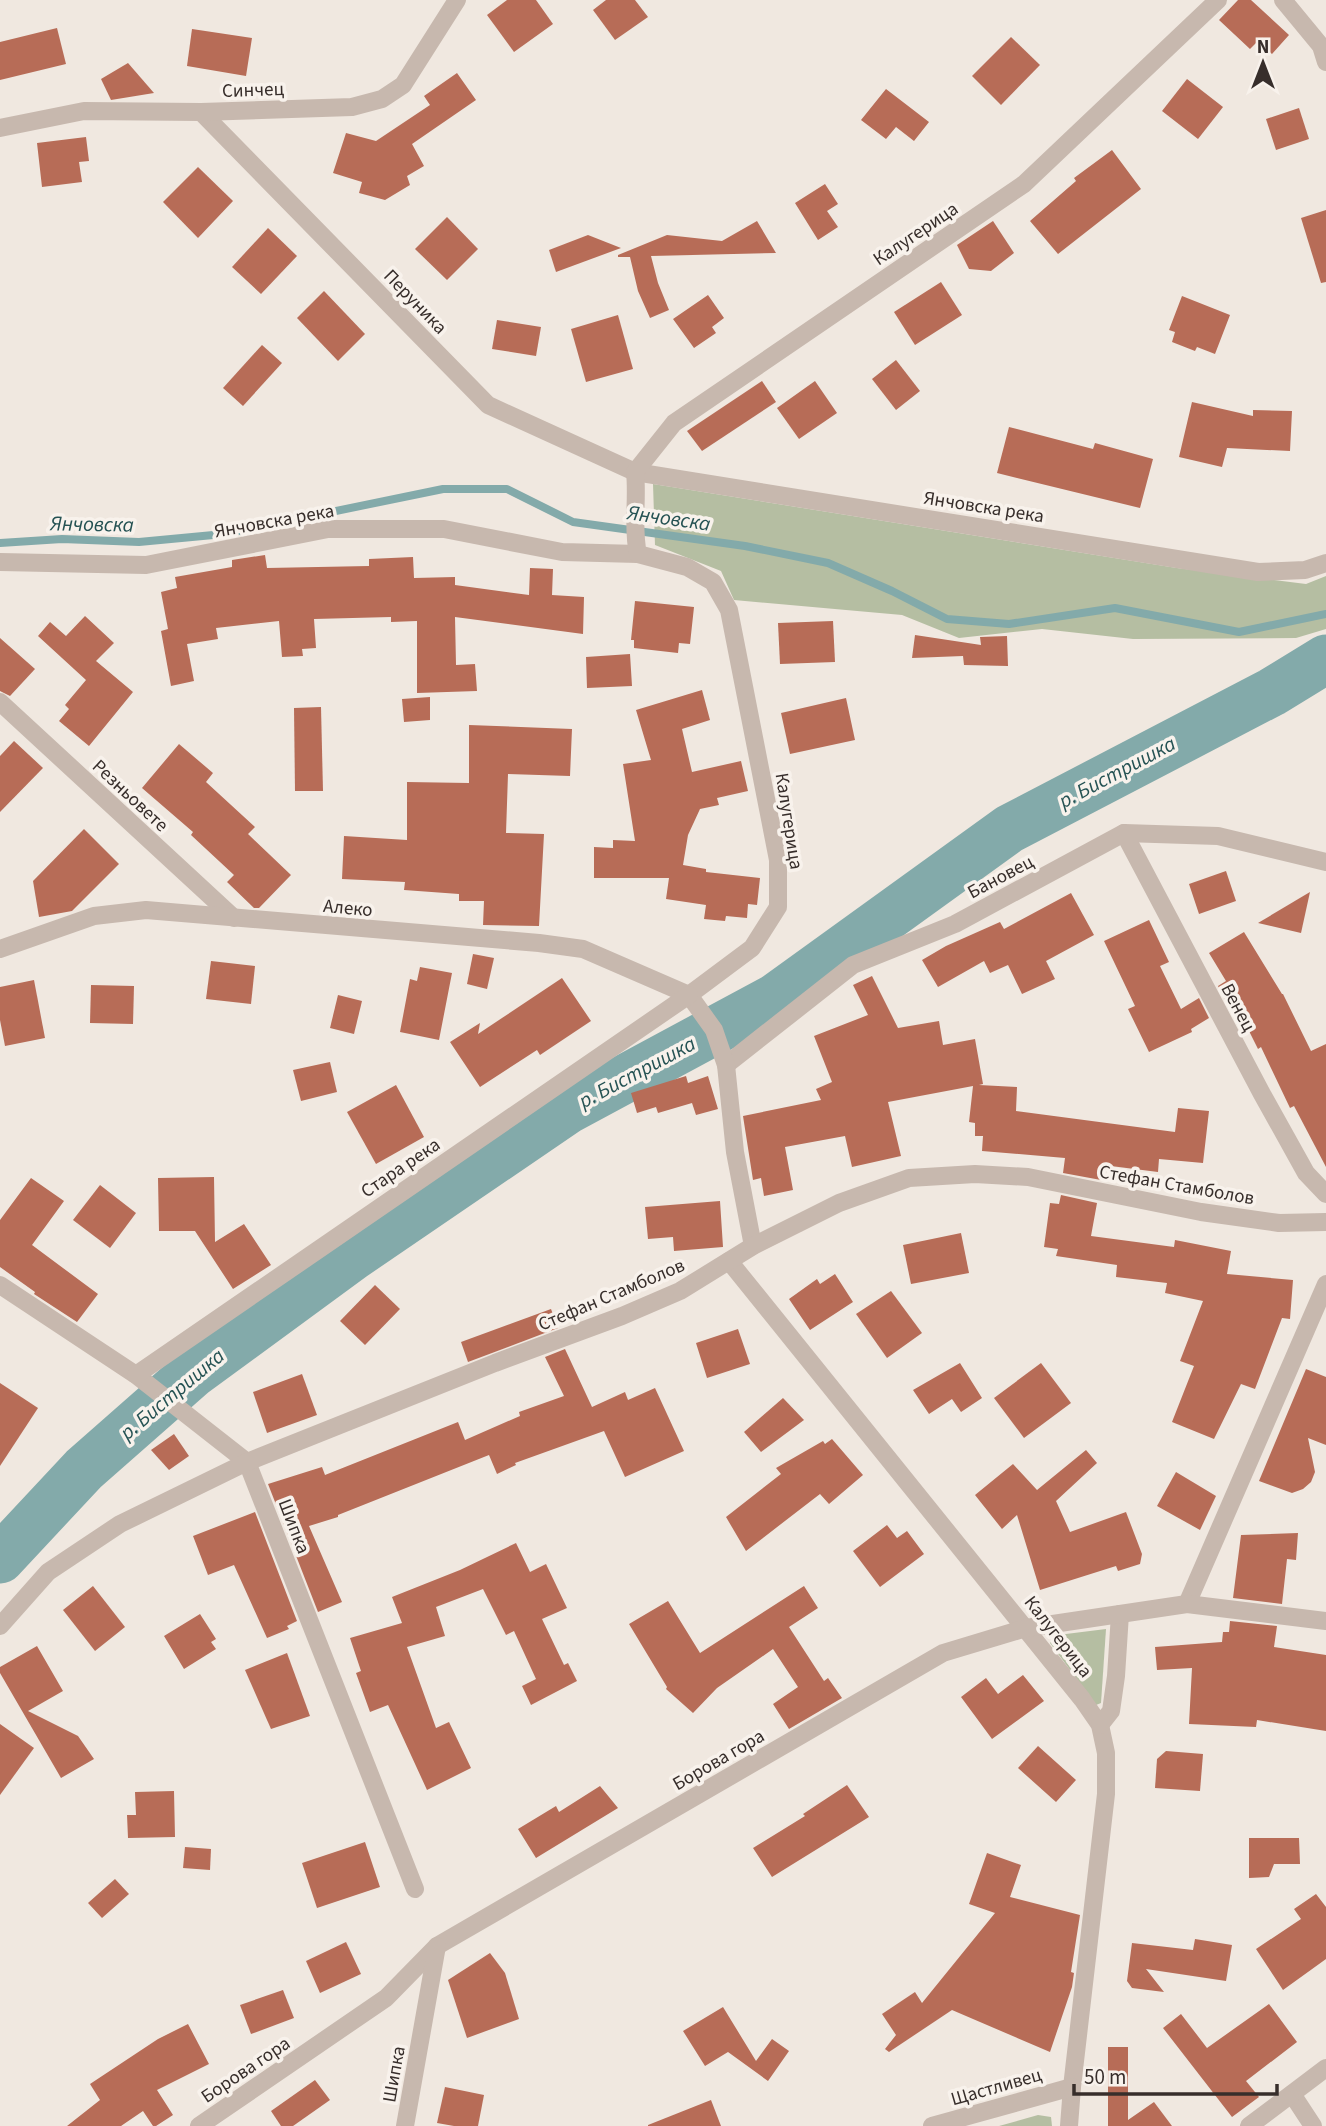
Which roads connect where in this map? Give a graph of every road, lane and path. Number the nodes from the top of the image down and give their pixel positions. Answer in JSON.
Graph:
{"nodes":[{"id":1,"x":457,"y":0,"type":"edge"},
{"id":2,"x":1217,"y":0,"type":"edge"},
{"id":3,"x":1283,"y":0,"type":"edge"},
{"id":4,"x":1326,"y":62,"type":"edge"},
{"id":5,"x":201,"y":112,"type":"junction"},
{"id":6,"x":0,"y":128,"type":"edge"},
{"id":7,"x":636,"y":480,"type":"junction"},
{"id":8,"x":636,"y":546,"type":"junction"},
{"id":9,"x":0,"y":562,"type":"edge"},
{"id":10,"x":1326,"y":563,"type":"edge"},
{"id":11,"x":0,"y":702,"type":"edge"},
{"id":12,"x":1124,"y":833,"type":"junction"},
{"id":13,"x":1326,"y":862,"type":"edge"},
{"id":14,"x":234,"y":918,"type":"junction"},
{"id":15,"x":0,"y":949,"type":"edge"},
{"id":16,"x":689,"y":995,"type":"junction"},
{"id":17,"x":725,"y":1064,"type":"junction"},
{"id":18,"x":1326,"y":1194,"type":"edge"},
{"id":19,"x":1326,"y":1222,"type":"edge"},
{"id":20,"x":753,"y":1246,"type":"junction"},
{"id":21,"x":729,"y":1261,"type":"junction"},
{"id":22,"x":1326,"y":1283,"type":"edge"},
{"id":23,"x":0,"y":1285,"type":"edge"},
{"id":24,"x":141,"y":1379,"type":"junction"},
{"id":25,"x":247,"y":1462,"type":"junction"},
{"id":26,"x":1187,"y":1604,"type":"junction"},
{"id":27,"x":1120,"y":1614,"type":"junction"},
{"id":28,"x":1326,"y":1621,"type":"edge"},
{"id":29,"x":0,"y":1626,"type":"edge"},
{"id":30,"x":1026,"y":1628,"type":"junction"},
{"id":31,"x":1100,"y":1725,"type":"junction"},
{"id":32,"x":415,"y":1889,"type":"dead end"},
{"id":33,"x":437,"y":1946,"type":"junction"},
{"id":34,"x":1326,"y":2068,"type":"edge"},
{"id":35,"x":1072,"y":2087,"type":"junction"},
{"id":36,"x":1292,"y":2094,"type":"junction"},
{"id":37,"x":199,"y":2126,"type":"edge"},
{"id":38,"x":405,"y":2126,"type":"edge"},
{"id":39,"x":932,"y":2126,"type":"edge"},
{"id":40,"x":1069,"y":2126,"type":"edge"},
{"id":41,"x":1250,"y":2126,"type":"edge"},
{"id":42,"x":1313,"y":2126,"type":"edge"}],
"edges":[{"from":1,"to":5,"type":"street","name":"Синчец"},
{"from":2,"to":7,"type":"street","name":"Калугерица"},
{"from":3,"to":4,"type":"street"},
{"from":5,"to":6,"type":"street","name":"Синчец"},
{"from":5,"to":7,"type":"street","name":"Перуника"},
{"from":7,"to":8,"type":"street"},
{"from":7,"to":10,"type":"street","name":"Янчовска река"},
{"from":8,"to":9,"type":"street","name":"Янчовска река"},
{"from":8,"to":16,"type":"street","name":"Калугерица"},
{"from":11,"to":14,"type":"street","name":"Резньовете"},
{"from":12,"to":13,"type":"street"},
{"from":12,"to":17,"type":"street","name":"Бановец"},
{"from":12,"to":18,"type":"street","name":"Венец"},
{"from":14,"to":15,"type":"street","name":"Алеко"},
{"from":14,"to":16,"type":"street","name":"Алеко"},
{"from":16,"to":17,"type":"street"},
{"from":16,"to":24,"type":"street","name":"Стара река"},
{"from":17,"to":20,"type":"street"},
{"from":19,"to":20,"type":"street","name":"Стефан Стамболов"},
{"from":20,"to":21,"type":"street","name":"Стефан Стамболов"},
{"from":21,"to":25,"type":"street","name":"Стефан Стамболов"},
{"from":21,"to":30,"type":"street","name":"Калугерица"},
{"from":22,"to":26,"type":"street"},
{"from":23,"to":24,"type":"street"},
{"from":24,"to":25,"type":"street"},
{"from":25,"to":29,"type":"street","name":"Стефан Стамболов"},
{"from":25,"to":32,"type":"street","name":"Шипка"},
{"from":26,"to":27,"type":"street","name":"Борова гора"},
{"from":26,"to":28,"type":"street","name":"Борова гора"},
{"from":27,"to":30,"type":"street","name":"Борова гора"},
{"from":27,"to":31,"type":"street"},
{"from":30,"to":31,"type":"street","name":"Калугерица"},
{"from":30,"to":33,"type":"street","name":"Борова гора"},
{"from":31,"to":35,"type":"street","name":"Калугерица"},
{"from":33,"to":37,"type":"street","name":"Борова гора"},
{"from":33,"to":38,"type":"street","name":"Шипка"},
{"from":34,"to":36,"type":"street"},
{"from":35,"to":39,"type":"street","name":"Щастливец"},
{"from":35,"to":40,"type":"street","name":"Калугерица"},
{"from":36,"to":41,"type":"street"},
{"from":36,"to":42,"type":"street"}]}
